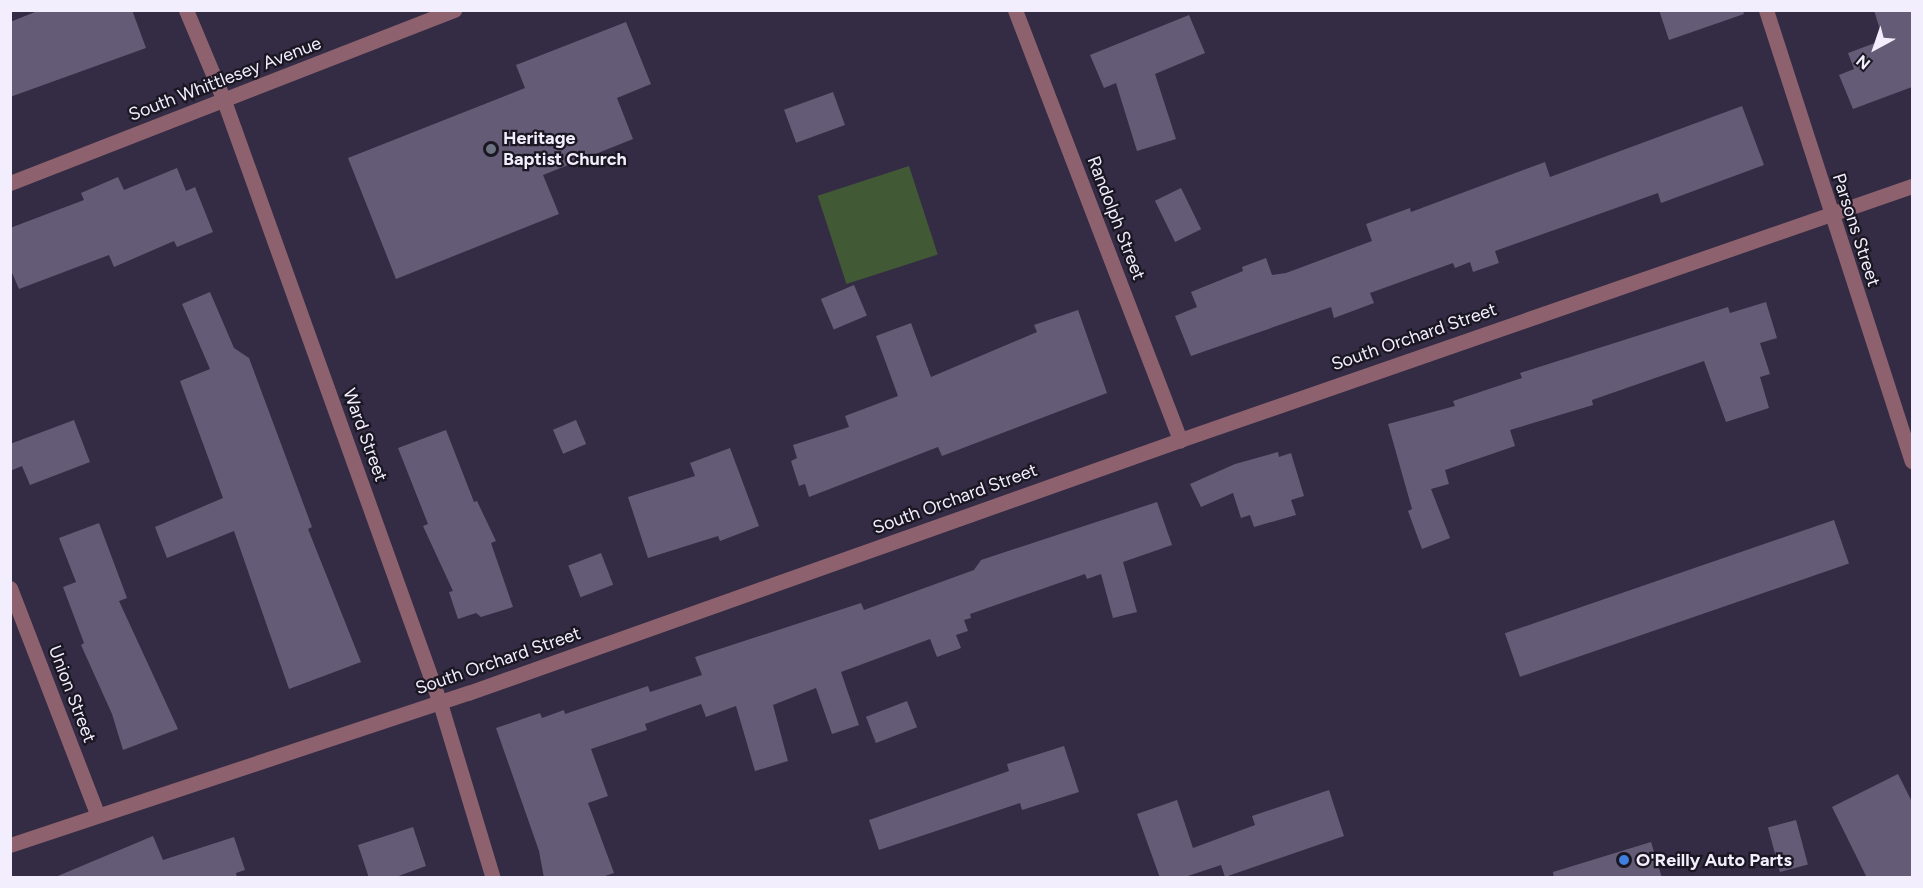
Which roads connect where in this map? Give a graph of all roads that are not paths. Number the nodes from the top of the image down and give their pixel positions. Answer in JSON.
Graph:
{"nodes":[{"id":1,"x":186,"y":10,"type":"edge"},
{"id":2,"x":454,"y":10,"type":"edge"},
{"id":3,"x":1015,"y":10,"type":"edge"},
{"id":4,"x":1766,"y":10,"type":"edge"},
{"id":5,"x":223,"y":98,"type":"junction"},
{"id":6,"x":10,"y":183,"type":"edge"},
{"id":7,"x":1912,"y":186,"type":"edge"},
{"id":8,"x":1829,"y":214,"type":"junction"},
{"id":9,"x":1180,"y":440,"type":"junction"},
{"id":10,"x":1912,"y":461,"type":"edge"},
{"id":11,"x":10,"y":588,"type":"edge"},
{"id":12,"x":440,"y":703,"type":"junction"},
{"id":13,"x":97,"y":814,"type":"junction"},
{"id":14,"x":10,"y":845,"type":"edge"},
{"id":15,"x":493,"y":878,"type":"edge"}],
"edges":[{"from":1,"to":5,"type":"street","name":"Ward Street"},
{"from":2,"to":5,"type":"street","name":"South Whittlesey Avenue"},
{"from":3,"to":9,"type":"street","name":"Randolph Street"},
{"from":4,"to":8,"type":"street","name":"Parsons Street"},
{"from":5,"to":6,"type":"street","name":"South Whittlesey Avenue"},
{"from":5,"to":12,"type":"street","name":"Ward Street"},
{"from":7,"to":8,"type":"street","name":"South Orchard Street"},
{"from":8,"to":9,"type":"street","name":"South Orchard Street"},
{"from":8,"to":10,"type":"street","name":"Parsons Street"},
{"from":9,"to":12,"type":"street","name":"South Orchard Street"},
{"from":11,"to":13,"type":"street","name":"Union Street"},
{"from":12,"to":13,"type":"street","name":"South Orchard Street"},
{"from":12,"to":15,"type":"street","name":"Ward Street"},
{"from":13,"to":14,"type":"street","name":"South Orchard Street"}]}
